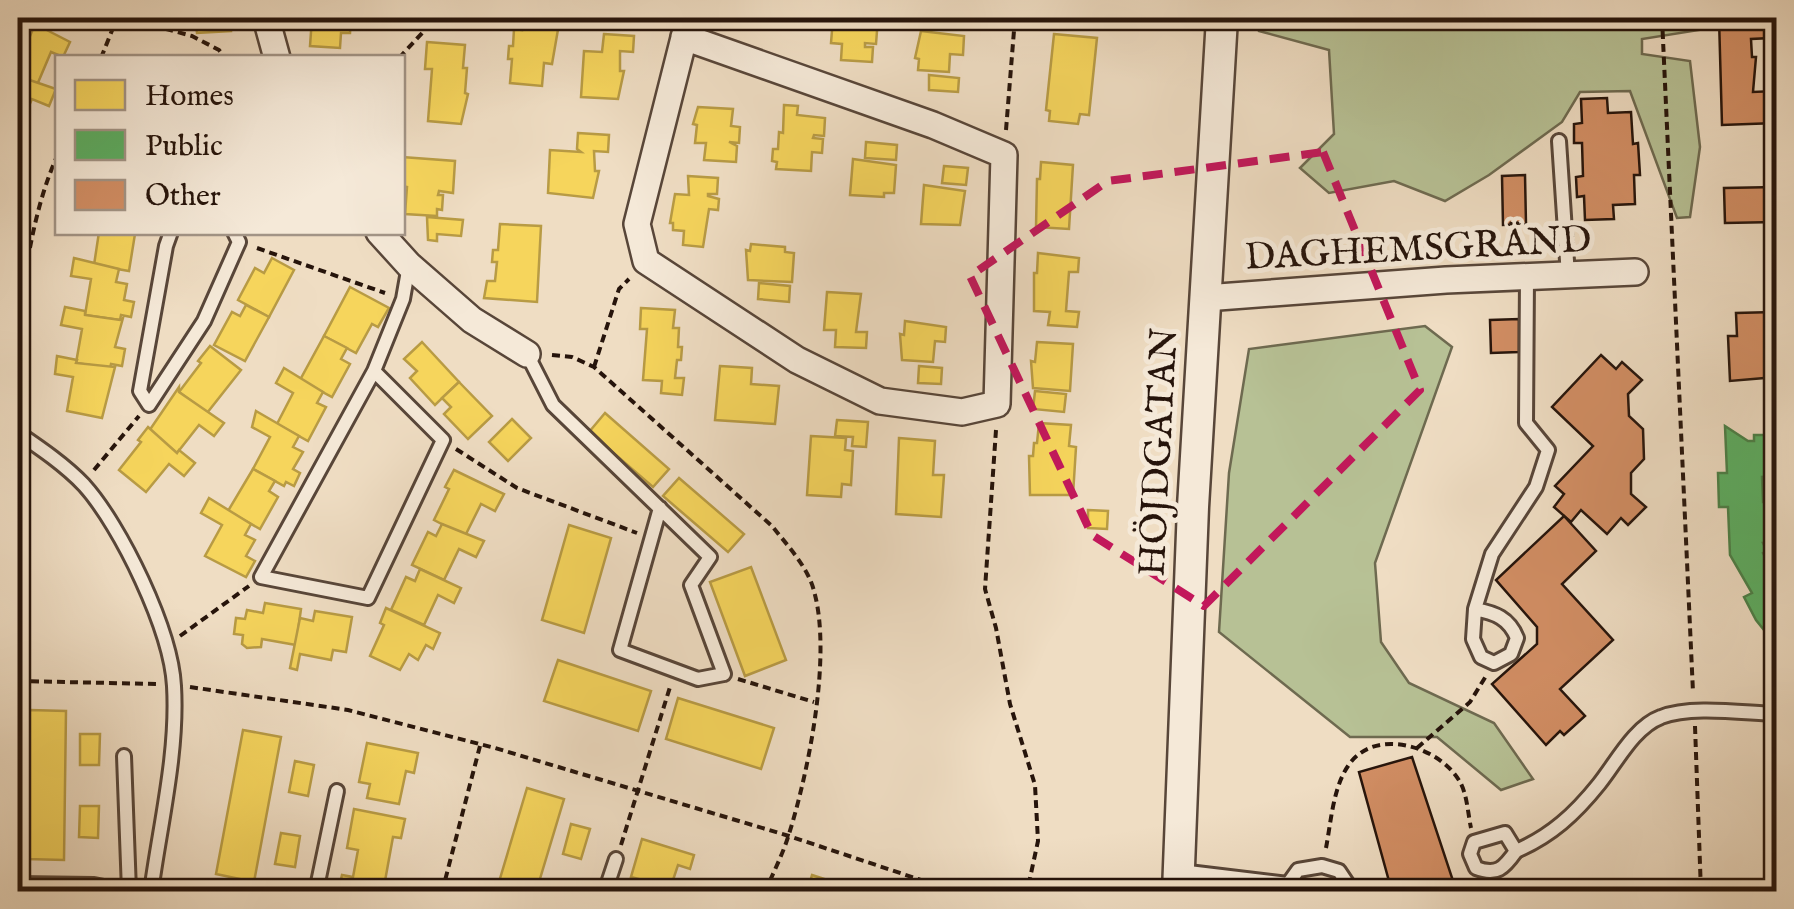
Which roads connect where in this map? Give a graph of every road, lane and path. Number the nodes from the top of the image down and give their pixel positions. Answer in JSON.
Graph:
{"nodes":[{"id":1,"x":76,"y":18,"type":"edge"},
{"id":2,"x":117,"y":18,"type":"edge"},
{"id":3,"x":266,"y":18,"type":"edge"},
{"id":4,"x":436,"y":18,"type":"edge"},
{"id":5,"x":1015,"y":18,"type":"edge"},
{"id":6,"x":1222,"y":18,"type":"edge"},
{"id":7,"x":1662,"y":18,"type":"edge"},
{"id":8,"x":686,"y":27,"type":"edge"},
{"id":9,"x":114,"y":28,"type":"junction"},
{"id":10,"x":102,"y":55,"type":"edge"},
{"id":11,"x":223,"y":55,"type":"edge"},
{"id":12,"x":277,"y":55,"type":"edge"},
{"id":13,"x":402,"y":55,"type":"edge"},
{"id":14,"x":1559,"y":142,"type":"dead end"},
{"id":15,"x":1004,"y":155,"type":"junction"},
{"id":16,"x":55,"y":160,"type":"edge"},
{"id":17,"x":170,"y":235,"type":"edge"},
{"id":18,"x":382,"y":235,"type":"edge"},
{"id":19,"x":237,"y":237,"type":"edge"},
{"id":20,"x":646,"y":261,"type":"junction"},
{"id":21,"x":409,"y":265,"type":"junction"},
{"id":22,"x":1636,"y":272,"type":"dead end"},
{"id":23,"x":1568,"y":276,"type":"junction"},
{"id":24,"x":1527,"y":278,"type":"junction"},
{"id":25,"x":1205,"y":298,"type":"junction"},
{"id":26,"x":403,"y":299,"type":"junction"},
{"id":27,"x":18,"y":325,"type":"edge"},
{"id":28,"x":528,"y":354,"type":"junction"},
{"id":29,"x":594,"y":367,"type":"junction"},
{"id":30,"x":374,"y":371,"type":"junction"},
{"id":31,"x":996,"y":404,"type":"junction"},
{"id":32,"x":149,"y":405,"type":"junction"},
{"id":33,"x":18,"y":433,"type":"edge"},
{"id":34,"x":443,"y":440,"type":"junction"},
{"id":35,"x":82,"y":483,"type":"junction"},
{"id":36,"x":660,"y":508,"type":"junction"},
{"id":37,"x":651,"y":538,"type":"junction"},
{"id":38,"x":261,"y":577,"type":"junction"},
{"id":39,"x":1475,"y":609,"type":"junction"},
{"id":40,"x":166,"y":645,"type":"junction"},
{"id":41,"x":1494,"y":663,"type":"junction"},
{"id":42,"x":675,"y":671,"type":"junction"},
{"id":43,"x":724,"y":674,"type":"junction"},
{"id":44,"x":18,"y":681,"type":"edge"},
{"id":45,"x":174,"y":684,"type":"junction"},
{"id":46,"x":815,"y":702,"type":"junction"},
{"id":47,"x":1694,"y":712,"type":"junction"},
{"id":48,"x":1776,"y":714,"type":"edge"},
{"id":49,"x":481,"y":744,"type":"junction"},
{"id":50,"x":1417,"y":748,"type":"junction"},
{"id":51,"x":124,"y":756,"type":"dead end"},
{"id":52,"x":638,"y":789,"type":"junction"},
{"id":53,"x":337,"y":791,"type":"dead end"},
{"id":54,"x":789,"y":836,"type":"junction"},
{"id":55,"x":1474,"y":842,"type":"junction"},
{"id":56,"x":1516,"y":851,"type":"junction"},
{"id":57,"x":616,"y":859,"type":"joint"},
{"id":58,"x":1322,"y":866,"type":"junction"},
{"id":59,"x":920,"y":878,"type":"junction"},
{"id":60,"x":1179,"y":881,"type":"edge"},
{"id":61,"x":18,"y":884,"type":"edge"},
{"id":62,"x":1289,"y":888,"type":"edge"},
{"id":63,"x":129,"y":892,"type":"edge"},
{"id":64,"x":150,"y":892,"type":"edge"},
{"id":65,"x":316,"y":892,"type":"edge"},
{"id":66,"x":442,"y":892,"type":"edge"},
{"id":67,"x":605,"y":892,"type":"edge"},
{"id":68,"x":766,"y":892,"type":"edge"},
{"id":69,"x":916,"y":892,"type":"edge"},
{"id":70,"x":957,"y":892,"type":"edge"},
{"id":71,"x":1027,"y":892,"type":"edge"},
{"id":72,"x":1352,"y":892,"type":"edge"},
{"id":73,"x":1701,"y":892,"type":"edge"}],
"edges":[{"from":1,"to":9,"type":"path"},
{"from":2,"to":9,"type":"path"},
{"from":3,"to":12,"type":"street"},
{"from":4,"to":13,"type":"path"},
{"from":5,"to":15,"type":"path"},
{"from":6,"to":25,"type":"street","name":"HÖJDGATAN"},
{"from":7,"to":47,"type":"path"},
{"from":8,"to":15,"type":"street"},
{"from":8,"to":20,"type":"street"},
{"from":9,"to":10,"type":"path"},
{"from":9,"to":11,"type":"path"},
{"from":14,"to":23,"type":"lane"},
{"from":15,"to":31,"type":"street"},
{"from":16,"to":27,"type":"path"},
{"from":17,"to":32,"type":"lane"},
{"from":18,"to":21,"type":"street"},
{"from":19,"to":26,"type":"path"},
{"from":19,"to":32,"type":"lane"},
{"from":20,"to":29,"type":"path"},
{"from":20,"to":31,"type":"street"},
{"from":21,"to":26,"type":"lane"},
{"from":21,"to":28,"type":"street"},
{"from":22,"to":23,"type":"street","name":"DAGHEMSGRÄND"},
{"from":23,"to":24,"type":"street","name":"DAGHEMSGRÄND"},
{"from":24,"to":25,"type":"street","name":"DAGHEMSGRÄND"},
{"from":24,"to":39,"type":"lane"},
{"from":25,"to":60,"type":"street","name":"HÖJDGATAN"},
{"from":26,"to":30,"type":"lane"},
{"from":28,"to":29,"type":"path"},
{"from":28,"to":36,"type":"lane"},
{"from":29,"to":46,"type":"path"},
{"from":30,"to":34,"type":"lane"},
{"from":30,"to":38,"type":"lane"},
{"from":31,"to":71,"type":"path"},
{"from":32,"to":35,"type":"path"},
{"from":33,"to":35,"type":"lane"},
{"from":34,"to":37,"type":"path"},
{"from":34,"to":38,"type":"lane"},
{"from":35,"to":40,"type":"lane"},
{"from":36,"to":37,"type":"lane"},
{"from":36,"to":43,"type":"lane"},
{"from":37,"to":42,"type":"lane"},
{"from":38,"to":40,"type":"path"},
{"from":39,"to":41,"type":"lane"},
{"from":39,"to":41,"type":"lane"},
{"from":40,"to":45,"type":"lane"},
{"from":41,"to":50,"type":"path"},
{"from":42,"to":43,"type":"lane"},
{"from":42,"to":52,"type":"path"},
{"from":43,"to":46,"type":"path"},
{"from":44,"to":45,"type":"path"},
{"from":45,"to":49,"type":"path"},
{"from":45,"to":64,"type":"lane"},
{"from":46,"to":54,"type":"path"},
{"from":47,"to":48,"type":"lane"},
{"from":47,"to":56,"type":"lane"},
{"from":47,"to":73,"type":"path"},
{"from":49,"to":52,"type":"path"},
{"from":49,"to":66,"type":"path"},
{"from":50,"to":55,"type":"path"},
{"from":50,"to":58,"type":"path"},
{"from":51,"to":63,"type":"lane"},
{"from":52,"to":54,"type":"path"},
{"from":52,"to":57,"type":"path"},
{"from":53,"to":65,"type":"lane"},
{"from":54,"to":59,"type":"path"},
{"from":54,"to":68,"type":"path"},
{"from":55,"to":56,"type":"lane"},
{"from":55,"to":56,"type":"lane"},
{"from":57,"to":67,"type":"lane"},
{"from":58,"to":62,"type":"lane"},
{"from":58,"to":72,"type":"lane"},
{"from":59,"to":69,"type":"path"},
{"from":59,"to":70,"type":"path"},
{"from":60,"to":62,"type":"lane"},
{"from":61,"to":63,"type":"lane"}]}
